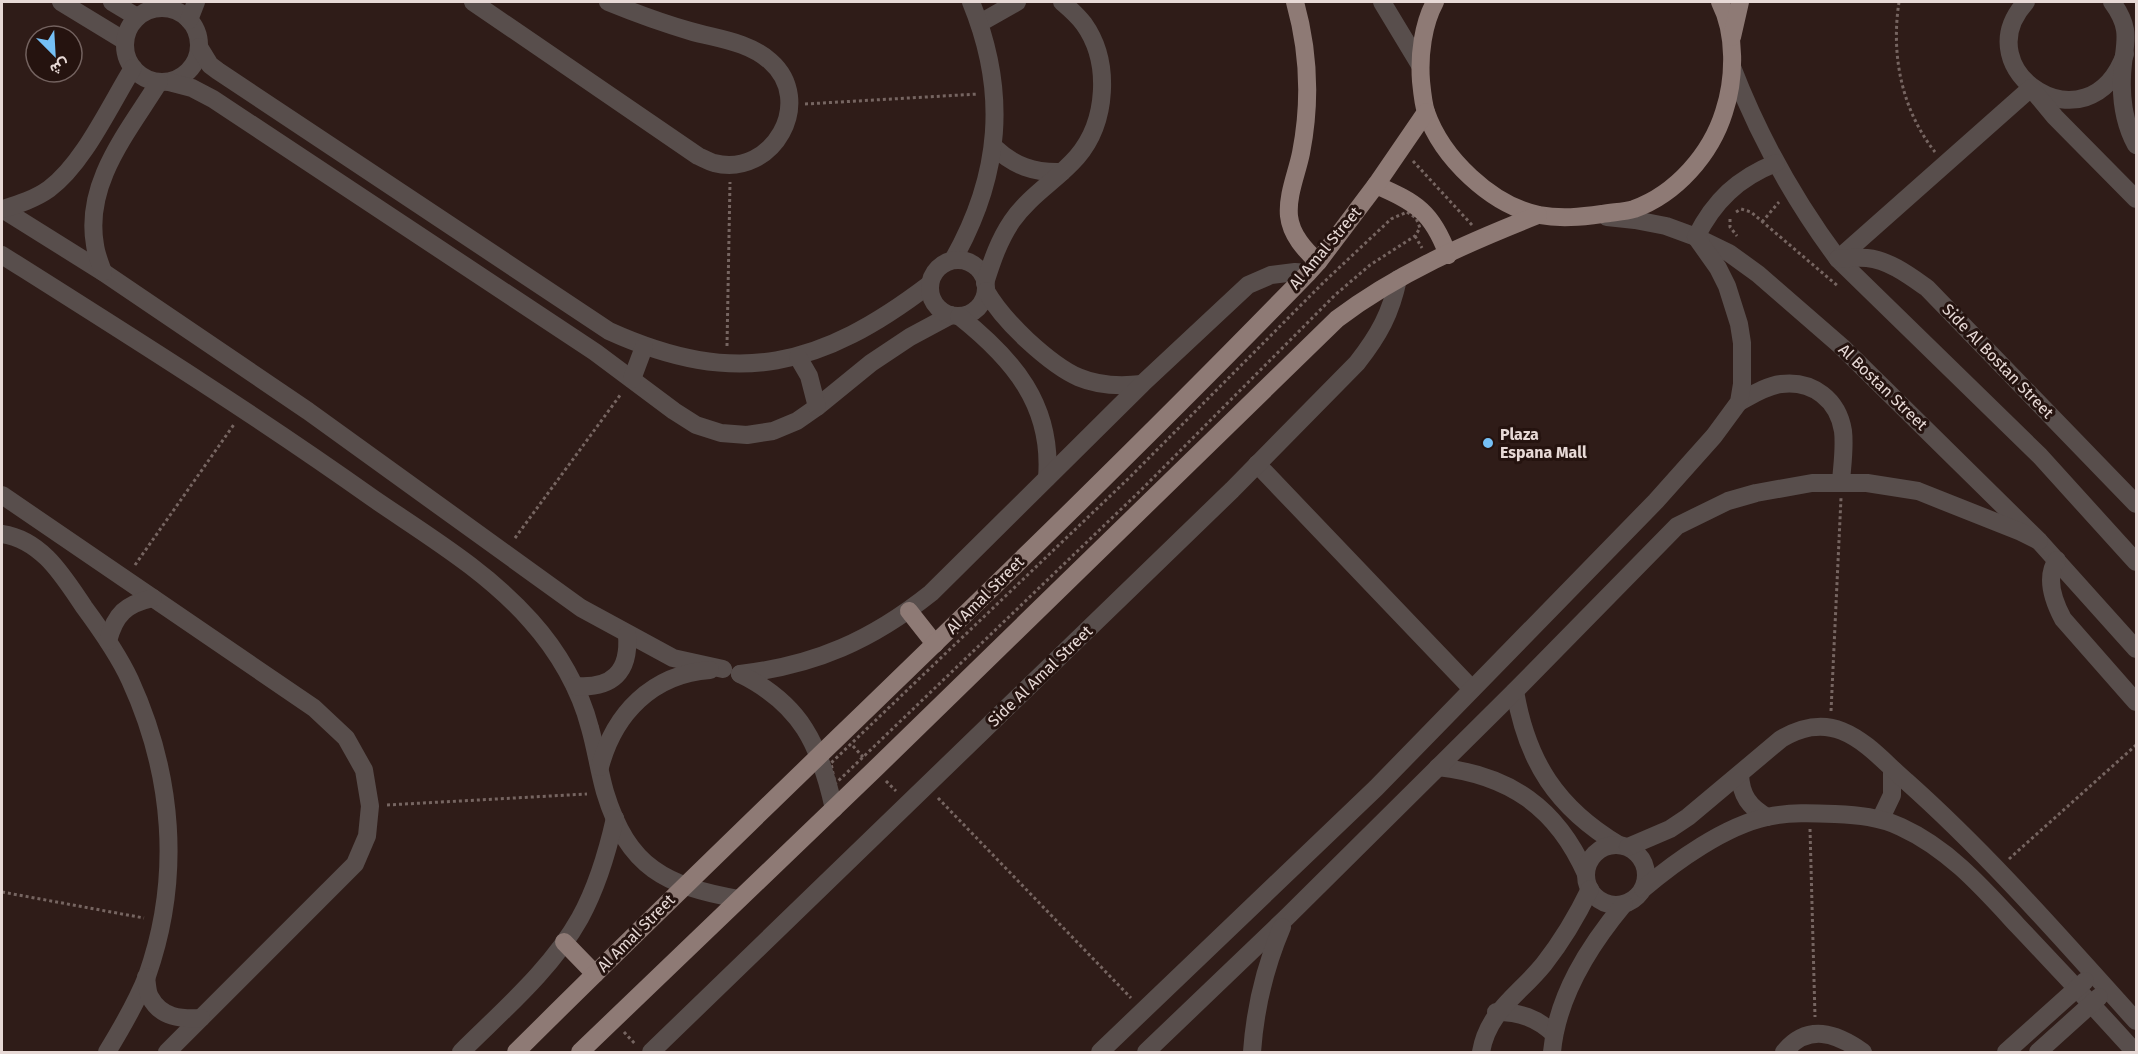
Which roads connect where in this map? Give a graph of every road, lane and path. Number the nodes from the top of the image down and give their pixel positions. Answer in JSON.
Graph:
{"nodes":[{"id":1,"x":61,"y":2,"type":"edge"},
{"id":2,"x":112,"y":2,"type":"edge"},
{"id":3,"x":196,"y":2,"type":"edge"},
{"id":4,"x":473,"y":2,"type":"edge"},
{"id":5,"x":608,"y":2,"type":"edge"},
{"id":6,"x":971,"y":2,"type":"edge"},
{"id":7,"x":1017,"y":2,"type":"edge"},
{"id":8,"x":1062,"y":2,"type":"edge"},
{"id":9,"x":1295,"y":2,"type":"edge"},
{"id":10,"x":1382,"y":2,"type":"edge"},
{"id":11,"x":1435,"y":2,"type":"edge"},
{"id":12,"x":1720,"y":2,"type":"edge"},
{"id":13,"x":1740,"y":2,"type":"edge"},
{"id":14,"x":1899,"y":2,"type":"edge"},
{"id":15,"x":2026,"y":2,"type":"edge"},
{"id":16,"x":2112,"y":2,"type":"edge"},
{"id":17,"x":166,"y":5,"type":"edge"},
{"id":18,"x":2121,"y":9,"type":"edge"},
{"id":19,"x":137,"y":17,"type":"junction"},
{"id":20,"x":189,"y":20,"type":"junction"},
{"id":21,"x":980,"y":23,"type":"junction"},
{"id":22,"x":125,"y":41,"type":"junction"},
{"id":23,"x":1731,"y":42,"type":"junction"},
{"id":24,"x":200,"y":47,"type":"junction"},
{"id":25,"x":2125,"y":54,"type":"junction"},
{"id":26,"x":1420,"y":65,"type":"junction"},
{"id":27,"x":1732,"y":67,"type":"junction"},
{"id":28,"x":132,"y":68,"type":"junction"},
{"id":29,"x":164,"y":82,"type":"junction"},
{"id":30,"x":2031,"y":88,"type":"junction"},
{"id":31,"x":994,"y":92,"type":"junction"},
{"id":32,"x":790,"y":105,"type":"junction"},
{"id":33,"x":1426,"y":112,"type":"junction"},
{"id":34,"x":2136,"y":145,"type":"edge"},
{"id":35,"x":994,"y":147,"type":"junction"},
{"id":36,"x":1402,"y":149,"type":"junction"},
{"id":37,"x":1776,"y":163,"type":"junction"},
{"id":38,"x":731,"y":165,"type":"junction"},
{"id":39,"x":1946,"y":165,"type":"junction"},
{"id":40,"x":1062,"y":172,"type":"junction"},
{"id":41,"x":1376,"y":185,"type":"junction"},
{"id":42,"x":1790,"y":189,"type":"junction"},
{"id":43,"x":2136,"y":199,"type":"edge"},
{"id":44,"x":2,"y":209,"type":"edge"},
{"id":45,"x":1538,"y":215,"type":"junction"},
{"id":46,"x":1575,"y":218,"type":"junction"},
{"id":47,"x":1391,"y":219,"type":"joint"},
{"id":48,"x":1762,"y":222,"type":"dead end"},
{"id":49,"x":1483,"y":237,"type":"junction"},
{"id":50,"x":1696,"y":237,"type":"junction"},
{"id":51,"x":2,"y":255,"type":"edge"},
{"id":52,"x":1448,"y":255,"type":"junction"},
{"id":53,"x":1838,"y":259,"type":"junction"},
{"id":54,"x":953,"y":260,"type":"junction"},
{"id":55,"x":1313,"y":268,"type":"junction"},
{"id":56,"x":103,"y":272,"type":"junction"},
{"id":57,"x":1398,"y":279,"type":"junction"},
{"id":58,"x":930,"y":284,"type":"junction"},
{"id":59,"x":986,"y":287,"type":"junction"},
{"id":60,"x":955,"y":316,"type":"junction"},
{"id":61,"x":644,"y":346,"type":"junction"},
{"id":62,"x":798,"y":357,"type":"junction"},
{"id":63,"x":726,"y":363,"type":"junction"},
{"id":64,"x":632,"y":379,"type":"junction"},
{"id":65,"x":1142,"y":384,"type":"junction"},
{"id":66,"x":1739,"y":402,"type":"junction"},
{"id":67,"x":817,"y":407,"type":"junction"},
{"id":68,"x":244,"y":409,"type":"junction"},
{"id":69,"x":308,"y":411,"type":"junction"},
{"id":70,"x":290,"y":439,"type":"junction"},
{"id":71,"x":1257,"y":464,"type":"junction"},
{"id":72,"x":1047,"y":478,"type":"junction"},
{"id":73,"x":1841,"y":482,"type":"junction"},
{"id":74,"x":2,"y":495,"type":"edge"},
{"id":75,"x":2136,"y":504,"type":"edge"},
{"id":76,"x":2,"y":534,"type":"edge"},
{"id":77,"x":2039,"y":541,"type":"junction"},
{"id":78,"x":505,"y":552,"type":"junction"},
{"id":79,"x":2057,"y":560,"type":"junction"},
{"id":80,"x":2136,"y":562,"type":"edge"},
{"id":81,"x":125,"y":579,"type":"junction"},
{"id":82,"x":153,"y":598,"type":"junction"},
{"id":83,"x":909,"y":611,"type":"junction"},
{"id":84,"x":627,"y":634,"type":"junction"},
{"id":85,"x":108,"y":641,"type":"junction"},
{"id":86,"x":936,"y":644,"type":"junction"},
{"id":87,"x":2136,"y":649,"type":"edge"},
{"id":88,"x":732,"y":672,"type":"junction"},
{"id":89,"x":575,"y":686,"type":"junction"},
{"id":90,"x":1472,"y":690,"type":"junction"},
{"id":91,"x":1515,"y":691,"type":"junction"},
{"id":92,"x":2136,"y":702,"type":"edge"},
{"id":93,"x":1830,"y":728,"type":"junction"},
{"id":94,"x":2136,"y":745,"type":"edge"},
{"id":95,"x":818,"y":756,"type":"junction"},
{"id":96,"x":1438,"y":767,"type":"junction"},
{"id":97,"x":599,"y":769,"type":"junction"},
{"id":98,"x":1892,"y":769,"type":"junction"},
{"id":99,"x":1740,"y":775,"type":"junction"},
{"id":100,"x":926,"y":786,"type":"junction"},
{"id":101,"x":606,"y":793,"type":"junction"},
{"id":102,"x":370,"y":806,"type":"junction"},
{"id":103,"x":834,"y":809,"type":"junction"},
{"id":104,"x":1810,"y":813,"type":"junction"},
{"id":105,"x":1767,"y":817,"type":"junction"},
{"id":106,"x":615,"y":818,"type":"junction"},
{"id":107,"x":1881,"y":818,"type":"junction"},
{"id":108,"x":1623,"y":846,"type":"junction"},
{"id":109,"x":1997,"y":870,"type":"junction"},
{"id":110,"x":1588,"y":881,"type":"junction"},
{"id":111,"x":683,"y":886,"type":"junction"},
{"id":112,"x":1643,"y":889,"type":"junction"},
{"id":113,"x":2,"y":892,"type":"edge"},
{"id":114,"x":739,"y":899,"type":"junction"},
{"id":115,"x":1624,"y":904,"type":"junction"},
{"id":116,"x":1286,"y":918,"type":"junction"},
{"id":117,"x":162,"y":921,"type":"junction"},
{"id":118,"x":564,"y":942,"type":"junction"},
{"id":119,"x":2093,"y":973,"type":"junction"},
{"id":120,"x":595,"y":974,"type":"junction"},
{"id":121,"x":146,"y":977,"type":"junction"},
{"id":122,"x":2077,"y":988,"type":"junction"},
{"id":123,"x":2108,"y":990,"type":"junction"},
{"id":124,"x":2092,"y":1004,"type":"junction"},
{"id":125,"x":1144,"y":1011,"type":"junction"},
{"id":126,"x":1496,"y":1012,"type":"junction"},
{"id":127,"x":201,"y":1018,"type":"junction"},
{"id":128,"x":2136,"y":1021,"type":"edge"},
{"id":129,"x":1554,"y":1034,"type":"junction"},
{"id":130,"x":1816,"y":1034,"type":"junction"},
{"id":131,"x":107,"y":1053,"type":"edge"},
{"id":132,"x":167,"y":1053,"type":"edge"},
{"id":133,"x":460,"y":1053,"type":"edge"},
{"id":134,"x":516,"y":1053,"type":"edge"},
{"id":135,"x":580,"y":1053,"type":"edge"},
{"id":136,"x":651,"y":1053,"type":"edge"},
{"id":137,"x":1101,"y":1053,"type":"edge"},
{"id":138,"x":1146,"y":1053,"type":"edge"},
{"id":139,"x":1252,"y":1053,"type":"edge"},
{"id":140,"x":1481,"y":1053,"type":"edge"},
{"id":141,"x":1552,"y":1053,"type":"edge"},
{"id":142,"x":1784,"y":1053,"type":"edge"},
{"id":143,"x":1863,"y":1053,"type":"edge"},
{"id":144,"x":2006,"y":1053,"type":"edge"},
{"id":145,"x":2038,"y":1053,"type":"edge"},
{"id":146,"x":2135,"y":1053,"type":"edge"}],
"edges":[{"from":1,"to":22,"type":"street"},
{"from":2,"to":19,"type":"street"},
{"from":3,"to":20,"type":"street"},
{"from":4,"to":38,"type":"street"},
{"from":5,"to":32,"type":"street"},
{"from":6,"to":21,"type":"street"},
{"from":7,"to":21,"type":"street"},
{"from":8,"to":40,"type":"street"},
{"from":9,"to":55,"type":"main road"},
{"from":10,"to":26,"type":"street"},
{"from":11,"to":26,"type":"main road"},
{"from":12,"to":23,"type":"main road"},
{"from":13,"to":23,"type":"main road"},
{"from":14,"to":39,"type":"path"},
{"from":15,"to":30,"type":"street"},
{"from":16,"to":18,"type":"street"},
{"from":17,"to":19,"type":"street"},
{"from":17,"to":20,"type":"street"},
{"from":18,"to":25,"type":"street"},
{"from":19,"to":22,"type":"street"},
{"from":20,"to":24,"type":"street"},
{"from":21,"to":31,"type":"street"},
{"from":22,"to":28,"type":"street"},
{"from":23,"to":27,"type":"main road"},
{"from":24,"to":29,"type":"street"},
{"from":24,"to":61,"type":"street"},
{"from":25,"to":30,"type":"street"},
{"from":25,"to":34,"type":"street"},
{"from":26,"to":33,"type":"main road"},
{"from":27,"to":37,"type":"street"},
{"from":27,"to":46,"type":"main road"},
{"from":28,"to":29,"type":"street"},
{"from":28,"to":44,"type":"street"},
{"from":29,"to":56,"type":"street"},
{"from":29,"to":64,"type":"street"},
{"from":30,"to":39,"type":"street"},
{"from":30,"to":43,"type":"street"},
{"from":31,"to":32,"type":"path"},
{"from":31,"to":35,"type":"street"},
{"from":32,"to":38,"type":"street"},
{"from":33,"to":36,"type":"main road","name":"Al Amal Street"},
{"from":33,"to":45,"type":"main road"},
{"from":35,"to":40,"type":"street"},
{"from":35,"to":54,"type":"street"},
{"from":36,"to":41,"type":"main road","name":"Al Amal Street"},
{"from":36,"to":49,"type":"path"},
{"from":37,"to":42,"type":"street"},
{"from":37,"to":50,"type":"street"},
{"from":38,"to":63,"type":"path"},
{"from":39,"to":53,"type":"street"},
{"from":40,"to":59,"type":"street"},
{"from":41,"to":52,"type":"main road"},
{"from":41,"to":55,"type":"main road","name":"Al Amal Street"},
{"from":42,"to":48,"type":"path"},
{"from":42,"to":53,"type":"street"},
{"from":44,"to":56,"type":"street"},
{"from":45,"to":46,"type":"main road"},
{"from":45,"to":49,"type":"main road"},
{"from":46,"to":50,"type":"street","name":"Al Bostan Street"},
{"from":47,"to":47,"type":"path"},
{"from":49,"to":52,"type":"main road"},
{"from":50,"to":66,"type":"street"},
{"from":50,"to":77,"type":"street","name":"Al Bostan Street"},
{"from":51,"to":68,"type":"street"},
{"from":52,"to":57,"type":"main road"},
{"from":53,"to":75,"type":"street","name":"Side Al Bostan Street"},
{"from":53,"to":80,"type":"street"},
{"from":54,"to":58,"type":"street"},
{"from":54,"to":59,"type":"street"},
{"from":55,"to":65,"type":"street"},
{"from":55,"to":86,"type":"main road","name":"Al Amal Street"},
{"from":56,"to":69,"type":"street"},
{"from":57,"to":71,"type":"street","name":"Side Al Amal Street"},
{"from":57,"to":103,"type":"main road"},
{"from":58,"to":60,"type":"street"},
{"from":58,"to":62,"type":"street"},
{"from":59,"to":60,"type":"street"},
{"from":59,"to":65,"type":"street"},
{"from":60,"to":67,"type":"street"},
{"from":60,"to":72,"type":"street"},
{"from":61,"to":63,"type":"street"},
{"from":61,"to":64,"type":"street"},
{"from":62,"to":63,"type":"street"},
{"from":62,"to":67,"type":"street"},
{"from":64,"to":67,"type":"street"},
{"from":64,"to":78,"type":"path"},
{"from":65,"to":72,"type":"street"},
{"from":66,"to":73,"type":"street"},
{"from":66,"to":90,"type":"street"},
{"from":68,"to":70,"type":"street"},
{"from":68,"to":81,"type":"path"},
{"from":69,"to":70,"type":"street"},
{"from":69,"to":78,"type":"street"},
{"from":70,"to":89,"type":"street"},
{"from":71,"to":90,"type":"street"},
{"from":71,"to":100,"type":"street","name":"Side Al Amal Street"},
{"from":72,"to":83,"type":"street"},
{"from":73,"to":77,"type":"street"},
{"from":73,"to":91,"type":"street"},
{"from":73,"to":93,"type":"path"},
{"from":74,"to":81,"type":"street"},
{"from":76,"to":85,"type":"street"},
{"from":77,"to":79,"type":"street","name":"Al Bostan Street"},
{"from":78,"to":84,"type":"street"},
{"from":79,"to":87,"type":"street","name":"Al Bostan Street"},
{"from":79,"to":92,"type":"street"},
{"from":81,"to":82,"type":"street"},
{"from":82,"to":85,"type":"street"},
{"from":82,"to":102,"type":"street"},
{"from":83,"to":86,"type":"main road"},
{"from":83,"to":88,"type":"street"},
{"from":84,"to":88,"type":"street"},
{"from":84,"to":89,"type":"street"},
{"from":85,"to":117,"type":"street"},
{"from":86,"to":95,"type":"main road","name":"Al Amal Street"},
{"from":88,"to":95,"type":"street"},
{"from":88,"to":97,"type":"street"},
{"from":89,"to":97,"type":"street"},
{"from":90,"to":125,"type":"street"},
{"from":91,"to":96,"type":"street"},
{"from":91,"to":108,"type":"street"},
{"from":93,"to":98,"type":"street"},
{"from":93,"to":99,"type":"street"},
{"from":94,"to":109,"type":"path"},
{"from":95,"to":103,"type":"street"},
{"from":95,"to":111,"type":"main road","name":"Al Amal Street"},
{"from":96,"to":110,"type":"street"},
{"from":96,"to":116,"type":"street"},
{"from":97,"to":101,"type":"street"},
{"from":98,"to":107,"type":"street"},
{"from":98,"to":109,"type":"street"},
{"from":99,"to":105,"type":"street"},
{"from":99,"to":108,"type":"street"},
{"from":100,"to":125,"type":"path"},
{"from":100,"to":136,"type":"street","name":"Side Al Amal Street"},
{"from":101,"to":102,"type":"path"},
{"from":101,"to":106,"type":"street"},
{"from":102,"to":127,"type":"street"},
{"from":103,"to":114,"type":"main road"},
{"from":104,"to":105,"type":"street"},
{"from":104,"to":107,"type":"street"},
{"from":104,"to":130,"type":"path"},
{"from":105,"to":112,"type":"street"},
{"from":106,"to":111,"type":"street"},
{"from":106,"to":118,"type":"street"},
{"from":107,"to":122,"type":"street"},
{"from":108,"to":110,"type":"street"},
{"from":108,"to":112,"type":"street"},
{"from":109,"to":119,"type":"street"},
{"from":110,"to":115,"type":"street"},
{"from":110,"to":126,"type":"street"},
{"from":111,"to":114,"type":"street"},
{"from":111,"to":120,"type":"main road","name":"Al Amal Street"},
{"from":112,"to":115,"type":"street"},
{"from":113,"to":117,"type":"path"},
{"from":114,"to":135,"type":"main road"},
{"from":115,"to":129,"type":"street"},
{"from":116,"to":138,"type":"street"},
{"from":116,"to":139,"type":"street"},
{"from":117,"to":121,"type":"street"},
{"from":118,"to":120,"type":"main road"},
{"from":118,"to":133,"type":"street"},
{"from":119,"to":122,"type":"street"},
{"from":119,"to":123,"type":"street"},
{"from":120,"to":134,"type":"main road","name":"Al Amal Street"},
{"from":121,"to":127,"type":"street"},
{"from":121,"to":131,"type":"street"},
{"from":122,"to":124,"type":"street"},
{"from":122,"to":144,"type":"street"},
{"from":123,"to":124,"type":"street"},
{"from":123,"to":128,"type":"street"},
{"from":124,"to":145,"type":"street"},
{"from":124,"to":146,"type":"street"},
{"from":125,"to":137,"type":"street"},
{"from":126,"to":129,"type":"street"},
{"from":126,"to":140,"type":"street"},
{"from":127,"to":132,"type":"street"},
{"from":129,"to":141,"type":"street"},
{"from":130,"to":142,"type":"street"},
{"from":130,"to":143,"type":"street"}]}
